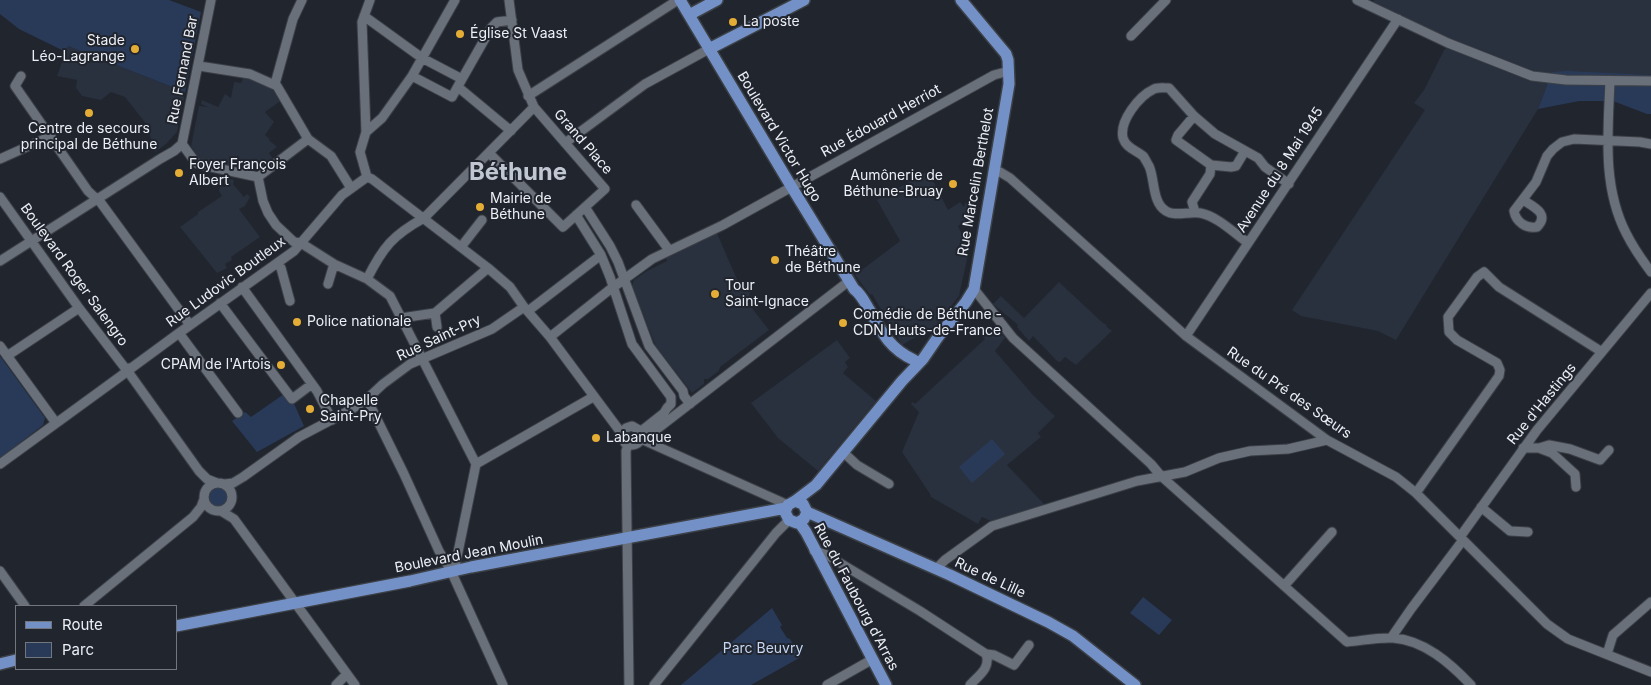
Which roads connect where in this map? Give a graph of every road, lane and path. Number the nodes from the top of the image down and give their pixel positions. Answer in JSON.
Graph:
{"nodes":[{"id":1,"x":211,"y":0,"type":"edge"},
{"id":2,"x":302,"y":0,"type":"edge"},
{"id":3,"x":370,"y":0,"type":"edge"},
{"id":4,"x":455,"y":0,"type":"edge"},
{"id":5,"x":509,"y":0,"type":"edge"},
{"id":6,"x":679,"y":0,"type":"edge"},
{"id":7,"x":717,"y":0,"type":"edge"},
{"id":8,"x":804,"y":0,"type":"edge"},
{"id":9,"x":961,"y":0,"type":"edge"},
{"id":10,"x":1166,"y":0,"type":"edge"},
{"id":11,"x":1357,"y":0,"type":"edge"},
{"id":12,"x":689,"y":14,"type":"junction"},
{"id":13,"x":364,"y":16,"type":"junction"},
{"id":14,"x":1398,"y":19,"type":"junction"},
{"id":15,"x":512,"y":20,"type":"junction"},
{"id":16,"x":1130,"y":36,"type":"dead end"},
{"id":17,"x":709,"y":50,"type":"junction"},
{"id":18,"x":422,"y":58,"type":"junction"},
{"id":19,"x":199,"y":66,"type":"junction"},
{"id":20,"x":1009,"y":71,"type":"junction"},
{"id":21,"x":21,"y":76,"type":"dead end"},
{"id":22,"x":412,"y":76,"type":"junction"},
{"id":23,"x":1610,"y":81,"type":"junction"},
{"id":24,"x":1651,"y":81,"type":"edge"},
{"id":25,"x":460,"y":83,"type":"junction"},
{"id":26,"x":275,"y":84,"type":"junction"},
{"id":27,"x":528,"y":96,"type":"junction"},
{"id":28,"x":534,"y":107,"type":"junction"},
{"id":29,"x":1194,"y":116,"type":"junction"},
{"id":30,"x":511,"y":131,"type":"junction"},
{"id":31,"x":366,"y":132,"type":"junction"},
{"id":32,"x":50,"y":136,"type":"junction"},
{"id":33,"x":308,"y":139,"type":"junction"},
{"id":34,"x":1608,"y":141,"type":"junction"},
{"id":35,"x":565,"y":143,"type":"junction"},
{"id":36,"x":182,"y":144,"type":"junction"},
{"id":37,"x":1651,"y":144,"type":"edge"},
{"id":38,"x":1245,"y":151,"type":"junction"},
{"id":39,"x":489,"y":153,"type":"junction"},
{"id":40,"x":0,"y":159,"type":"edge"},
{"id":41,"x":1211,"y":165,"type":"junction"},
{"id":42,"x":994,"y":173,"type":"junction"},
{"id":43,"x":258,"y":177,"type":"junction"},
{"id":44,"x":367,"y":177,"type":"junction"},
{"id":45,"x":1289,"y":184,"type":"junction"},
{"id":46,"x":791,"y":186,"type":"junction"},
{"id":47,"x":352,"y":188,"type":"junction"},
{"id":48,"x":0,"y":198,"type":"edge"},
{"id":49,"x":97,"y":199,"type":"junction"},
{"id":50,"x":1523,"y":200,"type":"dead end"},
{"id":51,"x":636,"y":205,"type":"dead end"},
{"id":52,"x":585,"y":207,"type":"junction"},
{"id":53,"x":1194,"y":212,"type":"junction"},
{"id":54,"x":576,"y":215,"type":"junction"},
{"id":55,"x":424,"y":218,"type":"junction"},
{"id":56,"x":482,"y":220,"type":"dead end"},
{"id":57,"x":31,"y":241,"type":"junction"},
{"id":58,"x":1248,"y":243,"type":"junction"},
{"id":59,"x":301,"y":244,"type":"junction"},
{"id":60,"x":461,"y":247,"type":"junction"},
{"id":61,"x":669,"y":250,"type":"junction"},
{"id":62,"x":601,"y":255,"type":"junction"},
{"id":63,"x":0,"y":261,"type":"edge"},
{"id":64,"x":277,"y":264,"type":"junction"},
{"id":65,"x":334,"y":264,"type":"junction"},
{"id":66,"x":488,"y":268,"type":"junction"},
{"id":67,"x":1651,"y":272,"type":"edge"},
{"id":68,"x":367,"y":279,"type":"junction"},
{"id":69,"x":624,"y":279,"type":"junction"},
{"id":70,"x":328,"y":284,"type":"dead end"},
{"id":71,"x":851,"y":285,"type":"junction"},
{"id":72,"x":242,"y":287,"type":"junction"},
{"id":73,"x":613,"y":288,"type":"junction"},
{"id":74,"x":974,"y":289,"type":"junction"},
{"id":75,"x":1651,"y":293,"type":"edge"},
{"id":76,"x":290,"y":301,"type":"dead end"},
{"id":77,"x":220,"y":303,"type":"junction"},
{"id":78,"x":79,"y":308,"type":"junction"},
{"id":79,"x":526,"y":309,"type":"junction"},
{"id":80,"x":435,"y":313,"type":"junction"},
{"id":81,"x":401,"y":318,"type":"junction"},
{"id":82,"x":190,"y":325,"type":"junction"},
{"id":83,"x":437,"y":327,"type":"dead end"},
{"id":84,"x":642,"y":331,"type":"junction"},
{"id":85,"x":179,"y":333,"type":"junction"},
{"id":86,"x":629,"y":336,"type":"junction"},
{"id":87,"x":1186,"y":336,"type":"junction"},
{"id":88,"x":550,"y":337,"type":"junction"},
{"id":89,"x":0,"y":346,"type":"edge"},
{"id":90,"x":1602,"y":352,"type":"junction"},
{"id":91,"x":7,"y":356,"type":"junction"},
{"id":92,"x":422,"y":359,"type":"junction"},
{"id":93,"x":910,"y":363,"type":"junction"},
{"id":94,"x":127,"y":371,"type":"junction"},
{"id":95,"x":312,"y":384,"type":"junction"},
{"id":96,"x":593,"y":397,"type":"junction"},
{"id":97,"x":367,"y":399,"type":"junction"},
{"id":98,"x":690,"y":404,"type":"junction"},
{"id":99,"x":238,"y":413,"type":"dead end"},
{"id":100,"x":332,"y":420,"type":"junction"},
{"id":101,"x":56,"y":423,"type":"junction"},
{"id":102,"x":622,"y":434,"type":"junction"},
{"id":103,"x":640,"y":434,"type":"junction"},
{"id":104,"x":1327,"y":440,"type":"junction"},
{"id":105,"x":628,"y":445,"type":"junction"},
{"id":106,"x":1523,"y":448,"type":"junction"},
{"id":107,"x":1539,"y":448,"type":"junction"},
{"id":108,"x":1609,"y":450,"type":"dead end"},
{"id":109,"x":842,"y":452,"type":"junction"},
{"id":110,"x":0,"y":464,"type":"edge"},
{"id":111,"x":476,"y":464,"type":"junction"},
{"id":112,"x":199,"y":471,"type":"junction"},
{"id":113,"x":1161,"y":476,"type":"junction"},
{"id":114,"x":242,"y":477,"type":"junction"},
{"id":115,"x":221,"y":483,"type":"junction"},
{"id":116,"x":889,"y":484,"type":"dead end"},
{"id":117,"x":1576,"y":487,"type":"dead end"},
{"id":118,"x":1416,"y":493,"type":"junction"},
{"id":119,"x":204,"y":495,"type":"junction"},
{"id":120,"x":232,"y":498,"type":"junction"},
{"id":121,"x":1481,"y":507,"type":"junction"},
{"id":122,"x":217,"y":511,"type":"junction"},
{"id":123,"x":797,"y":515,"type":"junction"},
{"id":124,"x":193,"y":517,"type":"junction"},
{"id":125,"x":234,"y":519,"type":"junction"},
{"id":126,"x":1332,"y":532,"type":"dead end"},
{"id":127,"x":1528,"y":532,"type":"dead end"},
{"id":128,"x":627,"y":538,"type":"junction"},
{"id":129,"x":1462,"y":539,"type":"junction"},
{"id":130,"x":814,"y":551,"type":"junction"},
{"id":131,"x":936,"y":569,"type":"junction"},
{"id":132,"x":0,"y":571,"type":"edge"},
{"id":133,"x":450,"y":571,"type":"junction"},
{"id":134,"x":1284,"y":586,"type":"junction"},
{"id":135,"x":1651,"y":602,"type":"edge"},
{"id":136,"x":295,"y":603,"type":"junction"},
{"id":137,"x":24,"y":605,"type":"edge"},
{"id":138,"x":85,"y":605,"type":"edge"},
{"id":139,"x":178,"y":626,"type":"edge"},
{"id":140,"x":1391,"y":638,"type":"junction"},
{"id":141,"x":1029,"y":645,"type":"dead end"},
{"id":142,"x":986,"y":654,"type":"junction"},
{"id":143,"x":1607,"y":654,"type":"junction"},
{"id":144,"x":873,"y":659,"type":"junction"},
{"id":145,"x":1651,"y":672,"type":"edge"},
{"id":146,"x":347,"y":674,"type":"junction"},
{"id":147,"x":336,"y":685,"type":"edge"},
{"id":148,"x":356,"y":685,"type":"edge"},
{"id":149,"x":503,"y":685,"type":"edge"},
{"id":150,"x":629,"y":685,"type":"edge"},
{"id":151,"x":654,"y":685,"type":"edge"},
{"id":152,"x":827,"y":685,"type":"edge"},
{"id":153,"x":886,"y":685,"type":"edge"},
{"id":154,"x":970,"y":685,"type":"edge"},
{"id":155,"x":1135,"y":685,"type":"edge"},
{"id":156,"x":1471,"y":685,"type":"edge"}],
"edges":[{"from":1,"to":19,"type":"street","name":"Rue Fernand Bar"},
{"from":2,"to":26,"type":"street"},
{"from":3,"to":13,"type":"street"},
{"from":4,"to":18,"type":"street"},
{"from":5,"to":15,"type":"street"},
{"from":6,"to":12,"type":"main road","name":"Boulevard Victor Hugo"},
{"from":6,"to":27,"type":"street"},
{"from":7,"to":12,"type":"main road"},
{"from":8,"to":17,"type":"main road"},
{"from":9,"to":20,"type":"main road","name":"Rue Marcelin Berthelot"},
{"from":10,"to":16,"type":"street"},
{"from":11,"to":14,"type":"street"},
{"from":12,"to":17,"type":"main road","name":"Boulevard Victor Hugo"},
{"from":13,"to":18,"type":"street"},
{"from":13,"to":31,"type":"street"},
{"from":14,"to":23,"type":"street"},
{"from":14,"to":45,"type":"street","name":"Avenue du 8 Mai 1945"},
{"from":15,"to":25,"type":"street"},
{"from":15,"to":27,"type":"street"},
{"from":17,"to":35,"type":"street"},
{"from":17,"to":46,"type":"main road","name":"Boulevard Victor Hugo"},
{"from":18,"to":22,"type":"street"},
{"from":18,"to":25,"type":"street"},
{"from":19,"to":26,"type":"street"},
{"from":19,"to":36,"type":"street","name":"Rue Fernand Bar"},
{"from":20,"to":42,"type":"main road","name":"Rue Marcelin Berthelot"},
{"from":20,"to":46,"type":"street","name":"Rue Édouard Herriot"},
{"from":21,"to":32,"type":"street"},
{"from":22,"to":25,"type":"street"},
{"from":22,"to":31,"type":"street"},
{"from":23,"to":24,"type":"street"},
{"from":23,"to":34,"type":"street"},
{"from":25,"to":30,"type":"street"},
{"from":26,"to":33,"type":"street"},
{"from":27,"to":28,"type":"street"},
{"from":28,"to":30,"type":"street","name":"Grand Place"},
{"from":28,"to":35,"type":"street","name":"Grand Place"},
{"from":29,"to":38,"type":"street"},
{"from":29,"to":41,"type":"street"},
{"from":29,"to":53,"type":"street"},
{"from":30,"to":39,"type":"street","name":"Grand Place"},
{"from":31,"to":44,"type":"street"},
{"from":32,"to":40,"type":"street"},
{"from":32,"to":49,"type":"street"},
{"from":33,"to":43,"type":"street"},
{"from":33,"to":47,"type":"street"},
{"from":34,"to":37,"type":"street"},
{"from":34,"to":50,"type":"street"},
{"from":34,"to":67,"type":"street"},
{"from":35,"to":52,"type":"street","name":"Grand Place"},
{"from":36,"to":43,"type":"street"},
{"from":36,"to":49,"type":"street"},
{"from":38,"to":41,"type":"street"},
{"from":38,"to":45,"type":"street"},
{"from":39,"to":54,"type":"street","name":"Grand Place"},
{"from":39,"to":55,"type":"street"},
{"from":41,"to":53,"type":"street"},
{"from":42,"to":74,"type":"main road","name":"Rue Marcelin Berthelot"},
{"from":42,"to":87,"type":"street","name":"Rue du Pré des Sœurs"},
{"from":43,"to":59,"type":"street"},
{"from":44,"to":47,"type":"street","name":"Rue Ludovic Boutleux"},
{"from":44,"to":55,"type":"street"},
{"from":45,"to":58,"type":"street","name":"Avenue du 8 Mai 1945"},
{"from":46,"to":61,"type":"street","name":"Rue Édouard Herriot"},
{"from":46,"to":71,"type":"main road","name":"Boulevard Victor Hugo"},
{"from":47,"to":59,"type":"street","name":"Rue Ludovic Boutleux"},
{"from":48,"to":57,"type":"street","name":"Boulevard Roger Salengro"},
{"from":49,"to":57,"type":"street"},
{"from":49,"to":82,"type":"street"},
{"from":51,"to":61,"type":"street"},
{"from":52,"to":54,"type":"street","name":"Grand Place"},
{"from":52,"to":69,"type":"street"},
{"from":53,"to":58,"type":"street"},
{"from":54,"to":62,"type":"street"},
{"from":55,"to":60,"type":"street"},
{"from":55,"to":68,"type":"street"},
{"from":56,"to":60,"type":"street"},
{"from":57,"to":63,"type":"street"},
{"from":57,"to":78,"type":"street","name":"Boulevard Roger Salengro"},
{"from":58,"to":87,"type":"street","name":"Avenue du 8 Mai 1945"},
{"from":59,"to":64,"type":"street","name":"Rue Ludovic Boutleux"},
{"from":59,"to":65,"type":"street"},
{"from":60,"to":66,"type":"street"},
{"from":61,"to":69,"type":"street","name":"Rue Édouard Herriot"},
{"from":62,"to":73,"type":"street"},
{"from":62,"to":79,"type":"street","name":"Rue Saint-Pry"},
{"from":64,"to":72,"type":"street","name":"Rue Ludovic Boutleux"},
{"from":64,"to":76,"type":"street"},
{"from":65,"to":68,"type":"street"},
{"from":65,"to":70,"type":"street"},
{"from":66,"to":79,"type":"street"},
{"from":66,"to":80,"type":"street"},
{"from":68,"to":81,"type":"street"},
{"from":69,"to":73,"type":"street","name":"Rue Édouard Herriot"},
{"from":69,"to":84,"type":"street"},
{"from":71,"to":93,"type":"main road","name":"Boulevard Victor Hugo"},
{"from":71,"to":98,"type":"street"},
{"from":72,"to":77,"type":"street","name":"Rue Ludovic Boutleux"},
{"from":72,"to":95,"type":"street"},
{"from":73,"to":86,"type":"street"},
{"from":73,"to":88,"type":"street","name":"Rue Édouard Herriot"},
{"from":74,"to":93,"type":"main road","name":"Rue Marcelin Berthelot"},
{"from":74,"to":113,"type":"street"},
{"from":75,"to":90,"type":"street","name":"Rue d'Hastings"},
{"from":77,"to":82,"type":"street","name":"Rue Ludovic Boutleux"},
{"from":77,"to":95,"type":"street"},
{"from":78,"to":91,"type":"street"},
{"from":78,"to":94,"type":"street","name":"Boulevard Roger Salengro"},
{"from":79,"to":88,"type":"street"},
{"from":79,"to":92,"type":"street","name":"Rue Saint-Pry"},
{"from":80,"to":81,"type":"street"},
{"from":80,"to":83,"type":"street"},
{"from":81,"to":92,"type":"street"},
{"from":82,"to":85,"type":"street","name":"Rue Ludovic Boutleux"},
{"from":84,"to":86,"type":"street"},
{"from":84,"to":98,"type":"street"},
{"from":85,"to":94,"type":"street","name":"Rue Ludovic Boutleux"},
{"from":85,"to":99,"type":"street"},
{"from":86,"to":103,"type":"street"},
{"from":87,"to":104,"type":"street","name":"Rue du Pré des Sœurs"},
{"from":88,"to":96,"type":"street"},
{"from":89,"to":91,"type":"street"},
{"from":90,"to":106,"type":"street","name":"Rue d'Hastings"},
{"from":90,"to":118,"type":"street"},
{"from":91,"to":101,"type":"street"},
{"from":92,"to":97,"type":"street","name":"Rue Saint-Pry"},
{"from":92,"to":111,"type":"street"},
{"from":93,"to":109,"type":"main road"},
{"from":94,"to":101,"type":"street","name":"Rue Ludovic Boutleux"},
{"from":94,"to":112,"type":"street","name":"Boulevard Roger Salengro"},
{"from":95,"to":100,"type":"street"},
{"from":96,"to":102,"type":"street"},
{"from":96,"to":111,"type":"street"},
{"from":97,"to":100,"type":"street","name":"Rue Saint-Pry"},
{"from":97,"to":133,"type":"street"},
{"from":98,"to":103,"type":"street"},
{"from":100,"to":114,"type":"street","name":"Rue Saint-Pry"},
{"from":101,"to":110,"type":"street","name":"Rue Ludovic Boutleux"},
{"from":102,"to":103,"type":"street"},
{"from":102,"to":105,"type":"street"},
{"from":103,"to":105,"type":"street"},
{"from":103,"to":123,"type":"street"},
{"from":104,"to":113,"type":"street"},
{"from":104,"to":118,"type":"street","name":"Rue du Pré des Sœurs"},
{"from":105,"to":128,"type":"street"},
{"from":106,"to":107,"type":"street"},
{"from":106,"to":121,"type":"street","name":"Rue d'Hastings"},
{"from":107,"to":108,"type":"street"},
{"from":107,"to":117,"type":"street"},
{"from":109,"to":116,"type":"street"},
{"from":109,"to":123,"type":"main road"},
{"from":111,"to":133,"type":"street"},
{"from":112,"to":115,"type":"street"},
{"from":112,"to":119,"type":"street"},
{"from":113,"to":131,"type":"street"},
{"from":113,"to":134,"type":"street"},
{"from":114,"to":115,"type":"street","name":"Rue Saint-Pry"},
{"from":114,"to":120,"type":"street","name":"Rue Saint-Pry"},
{"from":115,"to":119,"type":"street"},
{"from":115,"to":120,"type":"street"},
{"from":118,"to":129,"type":"street","name":"Rue du Pré des Sœurs"},
{"from":119,"to":122,"type":"street"},
{"from":119,"to":124,"type":"street"},
{"from":120,"to":122,"type":"street"},
{"from":120,"to":125,"type":"street"},
{"from":121,"to":127,"type":"street"},
{"from":121,"to":129,"type":"street","name":"Rue d'Hastings"},
{"from":122,"to":124,"type":"street"},
{"from":122,"to":125,"type":"street"},
{"from":123,"to":128,"type":"main road","name":"Boulevard Jean Moulin"},
{"from":123,"to":130,"type":"main road","name":"Rue du Faubourg d'Arras"},
{"from":123,"to":131,"type":"main road","name":"Rue de Lille"},
{"from":123,"to":151,"type":"street"},
{"from":124,"to":138,"type":"street"},
{"from":125,"to":136,"type":"street"},
{"from":126,"to":134,"type":"street"},
{"from":128,"to":133,"type":"main road","name":"Boulevard Jean Moulin"},
{"from":128,"to":150,"type":"street"},
{"from":129,"to":140,"type":"street","name":"Rue d'Hastings"},
{"from":129,"to":143,"type":"street","name":"Rue du Pré des Sœurs"},
{"from":130,"to":142,"type":"street"},
{"from":130,"to":144,"type":"main road","name":"Rue du Faubourg d'Arras"},
{"from":131,"to":155,"type":"main road","name":"Rue de Lille"},
{"from":132,"to":137,"type":"street"},
{"from":133,"to":136,"type":"main road","name":"Boulevard Jean Moulin"},
{"from":133,"to":149,"type":"street"},
{"from":134,"to":140,"type":"street"},
{"from":135,"to":143,"type":"street"},
{"from":136,"to":139,"type":"main road","name":"Boulevard Jean Moulin"},
{"from":136,"to":146,"type":"street"},
{"from":140,"to":156,"type":"street"},
{"from":141,"to":142,"type":"street"},
{"from":142,"to":154,"type":"street"},
{"from":143,"to":145,"type":"street","name":"Rue du Pré des Sœurs"},
{"from":144,"to":152,"type":"street"},
{"from":144,"to":153,"type":"main road","name":"Rue du Faubourg d'Arras"},
{"from":146,"to":147,"type":"street"},
{"from":146,"to":148,"type":"street"}]}
